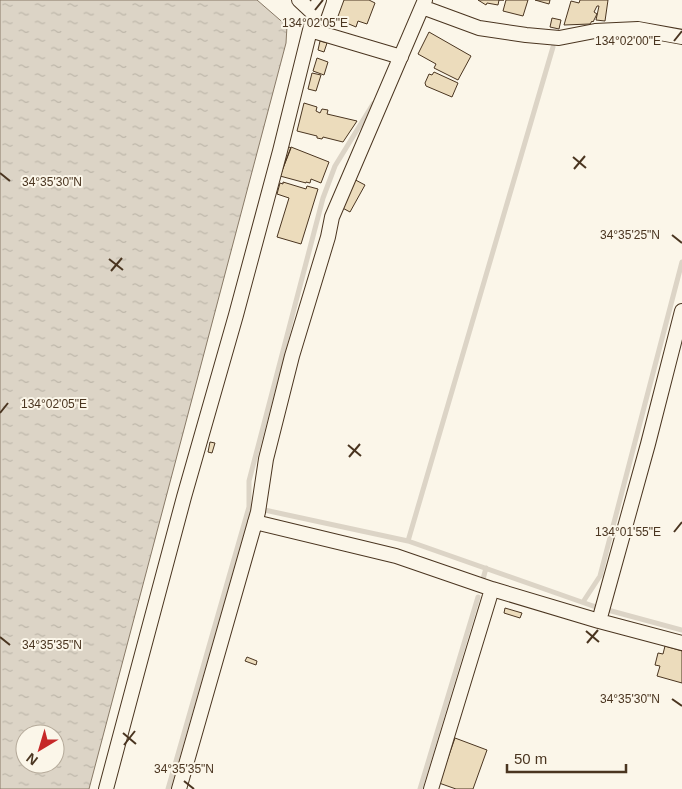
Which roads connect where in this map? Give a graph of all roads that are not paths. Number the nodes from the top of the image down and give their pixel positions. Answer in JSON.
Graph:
{"nodes":[{"id":1,"x":299,"y":0,"type":"edge"},
{"id":2,"x":319,"y":0,"type":"edge"},
{"id":3,"x":424,"y":4,"type":"edge"},
{"id":4,"x":314,"y":14,"type":"junction"},
{"id":5,"x":310,"y":30,"type":"junction"},
{"id":6,"x":682,"y":36,"type":"edge"},
{"id":7,"x":396,"y":55,"type":"junction"},
{"id":8,"x":682,"y":311,"type":"edge"},
{"id":9,"x":257,"y":512,"type":"junction"},
{"id":10,"x":492,"y":589,"type":"junction"},
{"id":11,"x":602,"y":611,"type":"junction"},
{"id":12,"x":682,"y":643,"type":"edge"},
{"id":13,"x":106,"y":789,"type":"edge"},
{"id":14,"x":179,"y":789,"type":"edge"},
{"id":15,"x":431,"y":789,"type":"edge"}],
"edges":[{"from":1,"to":4,"type":"street"},
{"from":2,"to":4,"type":"street"},
{"from":3,"to":6,"type":"street"},
{"from":3,"to":7,"type":"street"},
{"from":4,"to":5,"type":"street"},
{"from":5,"to":7,"type":"street"},
{"from":5,"to":13,"type":"street"},
{"from":7,"to":9,"type":"street"},
{"from":8,"to":11,"type":"street"},
{"from":9,"to":10,"type":"street"},
{"from":9,"to":14,"type":"street"},
{"from":10,"to":11,"type":"street"},
{"from":10,"to":15,"type":"street"},
{"from":11,"to":12,"type":"street"}]}
